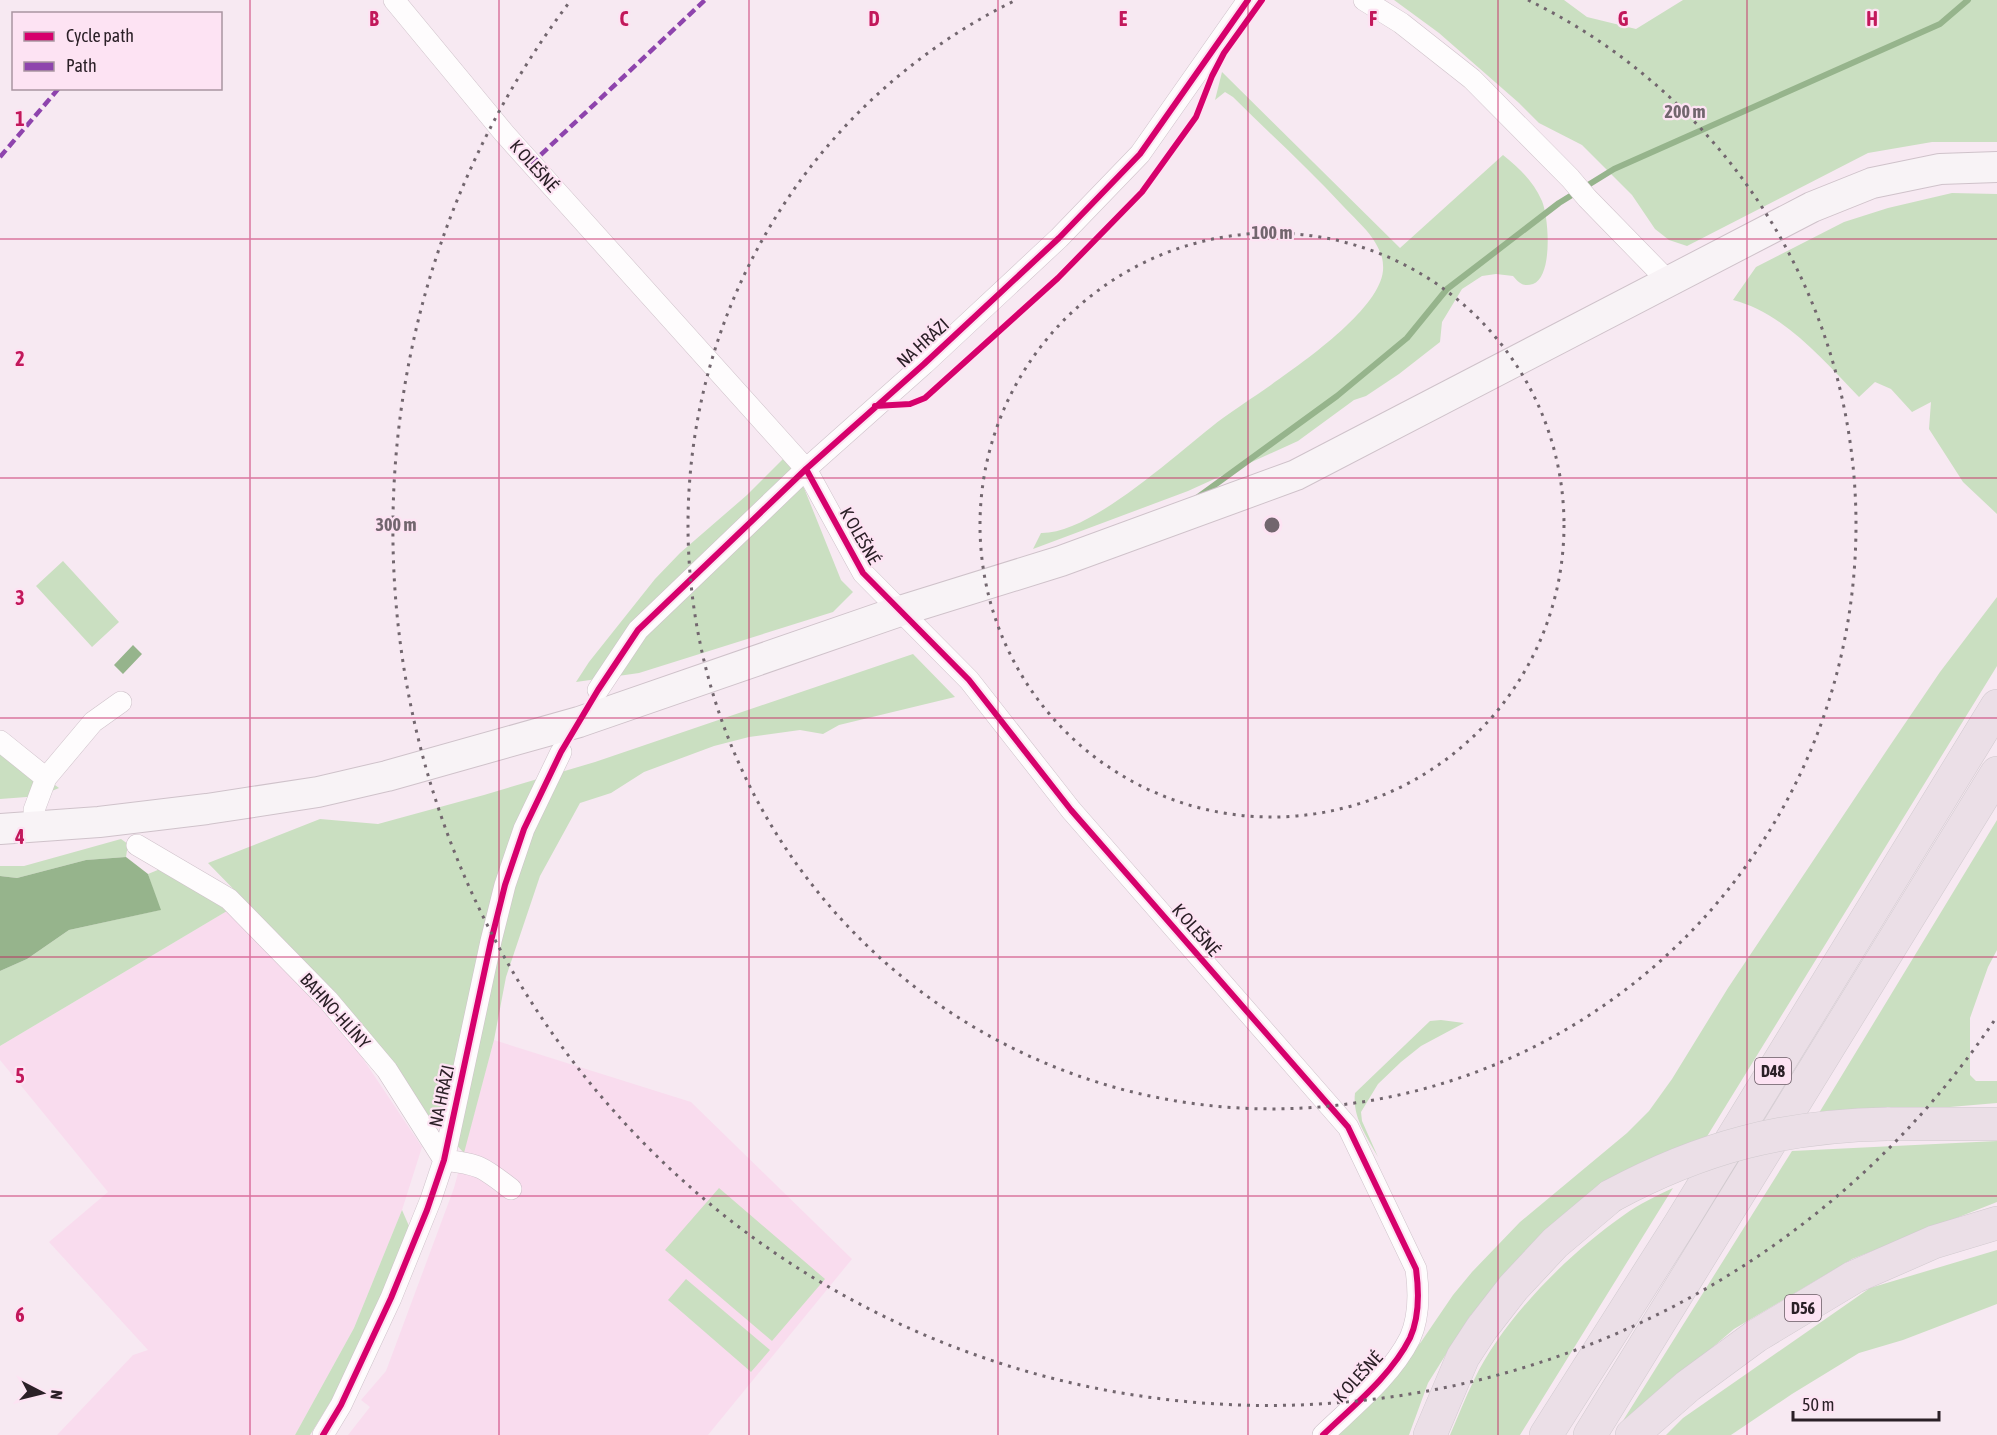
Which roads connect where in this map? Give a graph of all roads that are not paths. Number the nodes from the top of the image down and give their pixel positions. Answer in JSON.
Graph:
{"nodes":[{"id":1,"x":394,"y":0,"type":"edge"},
{"id":2,"x":1248,"y":0,"type":"edge"},
{"id":3,"x":1364,"y":0,"type":"edge"},
{"id":4,"x":1997,"y":167,"type":"edge"},
{"id":5,"x":1669,"y":282,"type":"junction"},
{"id":6,"x":806,"y":469,"type":"junction"},
{"id":7,"x":900,"y":611,"type":"junction"},
{"id":8,"x":598,"y":690,"type":"dead end"},
{"id":9,"x":121,"y":702,"type":"dead end"},
{"id":10,"x":1997,"y":706,"type":"edge"},
{"id":11,"x":0,"y":741,"type":"edge"},
{"id":12,"x":561,"y":752,"type":"dead end"},
{"id":13,"x":1997,"y":773,"type":"edge"},
{"id":14,"x":46,"y":778,"type":"junction"},
{"id":15,"x":38,"y":826,"type":"junction"},
{"id":16,"x":0,"y":830,"type":"edge"},
{"id":17,"x":137,"y":845,"type":"dead end"},
{"id":18,"x":1997,"y":1124,"type":"edge"},
{"id":19,"x":444,"y":1160,"type":"junction"},
{"id":20,"x":511,"y":1189,"type":"dead end"},
{"id":21,"x":1997,"y":1222,"type":"edge"},
{"id":22,"x":323,"y":1435,"type":"edge"},
{"id":23,"x":1323,"y":1435,"type":"edge"},
{"id":24,"x":1430,"y":1435,"type":"edge"},
{"id":25,"x":1546,"y":1435,"type":"edge"},
{"id":26,"x":1590,"y":1435,"type":"edge"},
{"id":27,"x":1632,"y":1435,"type":"edge"}],
"edges":[{"from":1,"to":6,"type":"street","name":"K OLEŠNÉ"},
{"from":2,"to":6,"type":"street","name":"NA HRÁZI"},
{"from":3,"to":5,"type":"street"},
{"from":4,"to":5,"type":"street"},
{"from":5,"to":7,"type":"street"},
{"from":6,"to":7,"type":"street","name":"K OLEŠNÉ"},
{"from":6,"to":8,"type":"street","name":"NA HRÁZI"},
{"from":7,"to":15,"type":"street"},
{"from":7,"to":23,"type":"street","name":"K OLEŠNÉ"},
{"from":9,"to":14,"type":"street"},
{"from":10,"to":25,"type":"highway","number":"D48"},
{"from":11,"to":14,"type":"street"},
{"from":12,"to":19,"type":"street","name":"NA HRÁZI"},
{"from":13,"to":26,"type":"highway","number":"D48"},
{"from":14,"to":15,"type":"street"},
{"from":15,"to":16,"type":"street"},
{"from":17,"to":19,"type":"street","name":"BAHNO-HLÍNY"},
{"from":18,"to":24,"type":"highway","bridge":true},
{"from":19,"to":20,"type":"street"},
{"from":19,"to":22,"type":"street","name":"NA HRÁZI"},
{"from":21,"to":27,"type":"highway","number":"D56"}]}
